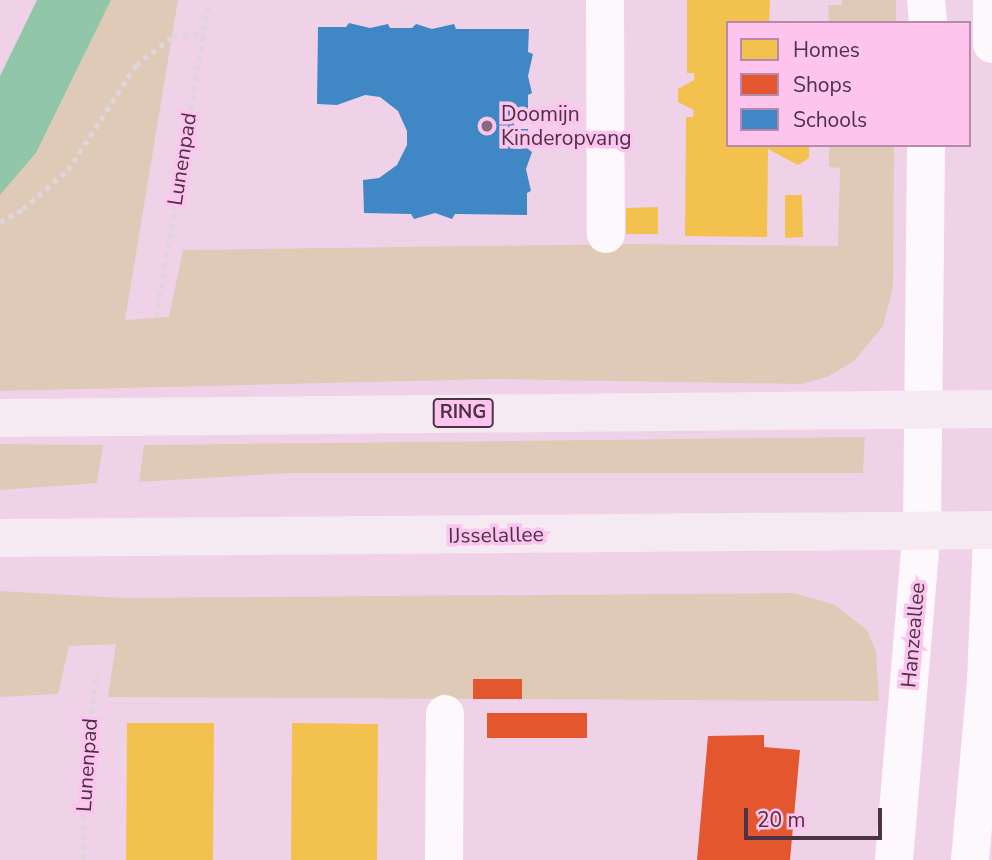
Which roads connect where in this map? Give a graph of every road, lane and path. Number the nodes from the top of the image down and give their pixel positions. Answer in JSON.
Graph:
{"nodes":[{"id":1,"x":209,"y":0,"type":"edge"},
{"id":2,"x":605,"y":0,"type":"edge"},
{"id":3,"x":926,"y":0,"type":"edge"},
{"id":4,"x":992,"y":0,"type":"edge"},
{"id":5,"x":928,"y":21,"type":"edge"},
{"id":6,"x":203,"y":33,"type":"junction"},
{"id":7,"x":992,"y":44,"type":"edge"},
{"id":8,"x":926,"y":147,"type":"edge"},
{"id":9,"x":0,"y":222,"type":"edge"},
{"id":10,"x":606,"y":234,"type":"dead end"},
{"id":11,"x":156,"y":317,"type":"dead end"},
{"id":12,"x":925,"y":409,"type":"junction"},
{"id":13,"x":992,"y":409,"type":"edge"},
{"id":14,"x":0,"y":418,"type":"edge"},
{"id":15,"x":922,"y":530,"type":"junction"},
{"id":16,"x":992,"y":532,"type":"edge"},
{"id":17,"x":0,"y":538,"type":"edge"},
{"id":18,"x":97,"y":670,"type":"dead end"},
{"id":19,"x":445,"y":714,"type":"dead end"},
{"id":20,"x":83,"y":860,"type":"edge"},
{"id":21,"x":444,"y":860,"type":"edge"},
{"id":22,"x":894,"y":860,"type":"edge"},
{"id":23,"x":970,"y":860,"type":"edge"}],
"edges":[{"from":1,"to":6,"type":"path","name":"Lunenpad"},
{"from":2,"to":10,"type":"street"},
{"from":3,"to":5,"type":"street"},
{"from":4,"to":7,"type":"street"},
{"from":6,"to":9,"type":"path"},
{"from":6,"to":11,"type":"path","name":"Lunenpad"},
{"from":8,"to":12,"type":"street","name":"Hanzeallee"},
{"from":12,"to":13,"type":"main road","number":"RING"},
{"from":12,"to":14,"type":"main road","number":"RING"},
{"from":12,"to":15,"type":"street","name":"Hanzeallee"},
{"from":15,"to":16,"type":"main road","name":"IJsselallee"},
{"from":15,"to":17,"type":"main road","name":"IJsselallee"},
{"from":15,"to":22,"type":"street","name":"Hanzeallee"},
{"from":16,"to":23,"type":"street"},
{"from":18,"to":20,"type":"path","name":"Lunenpad"},
{"from":19,"to":21,"type":"street"}]}
